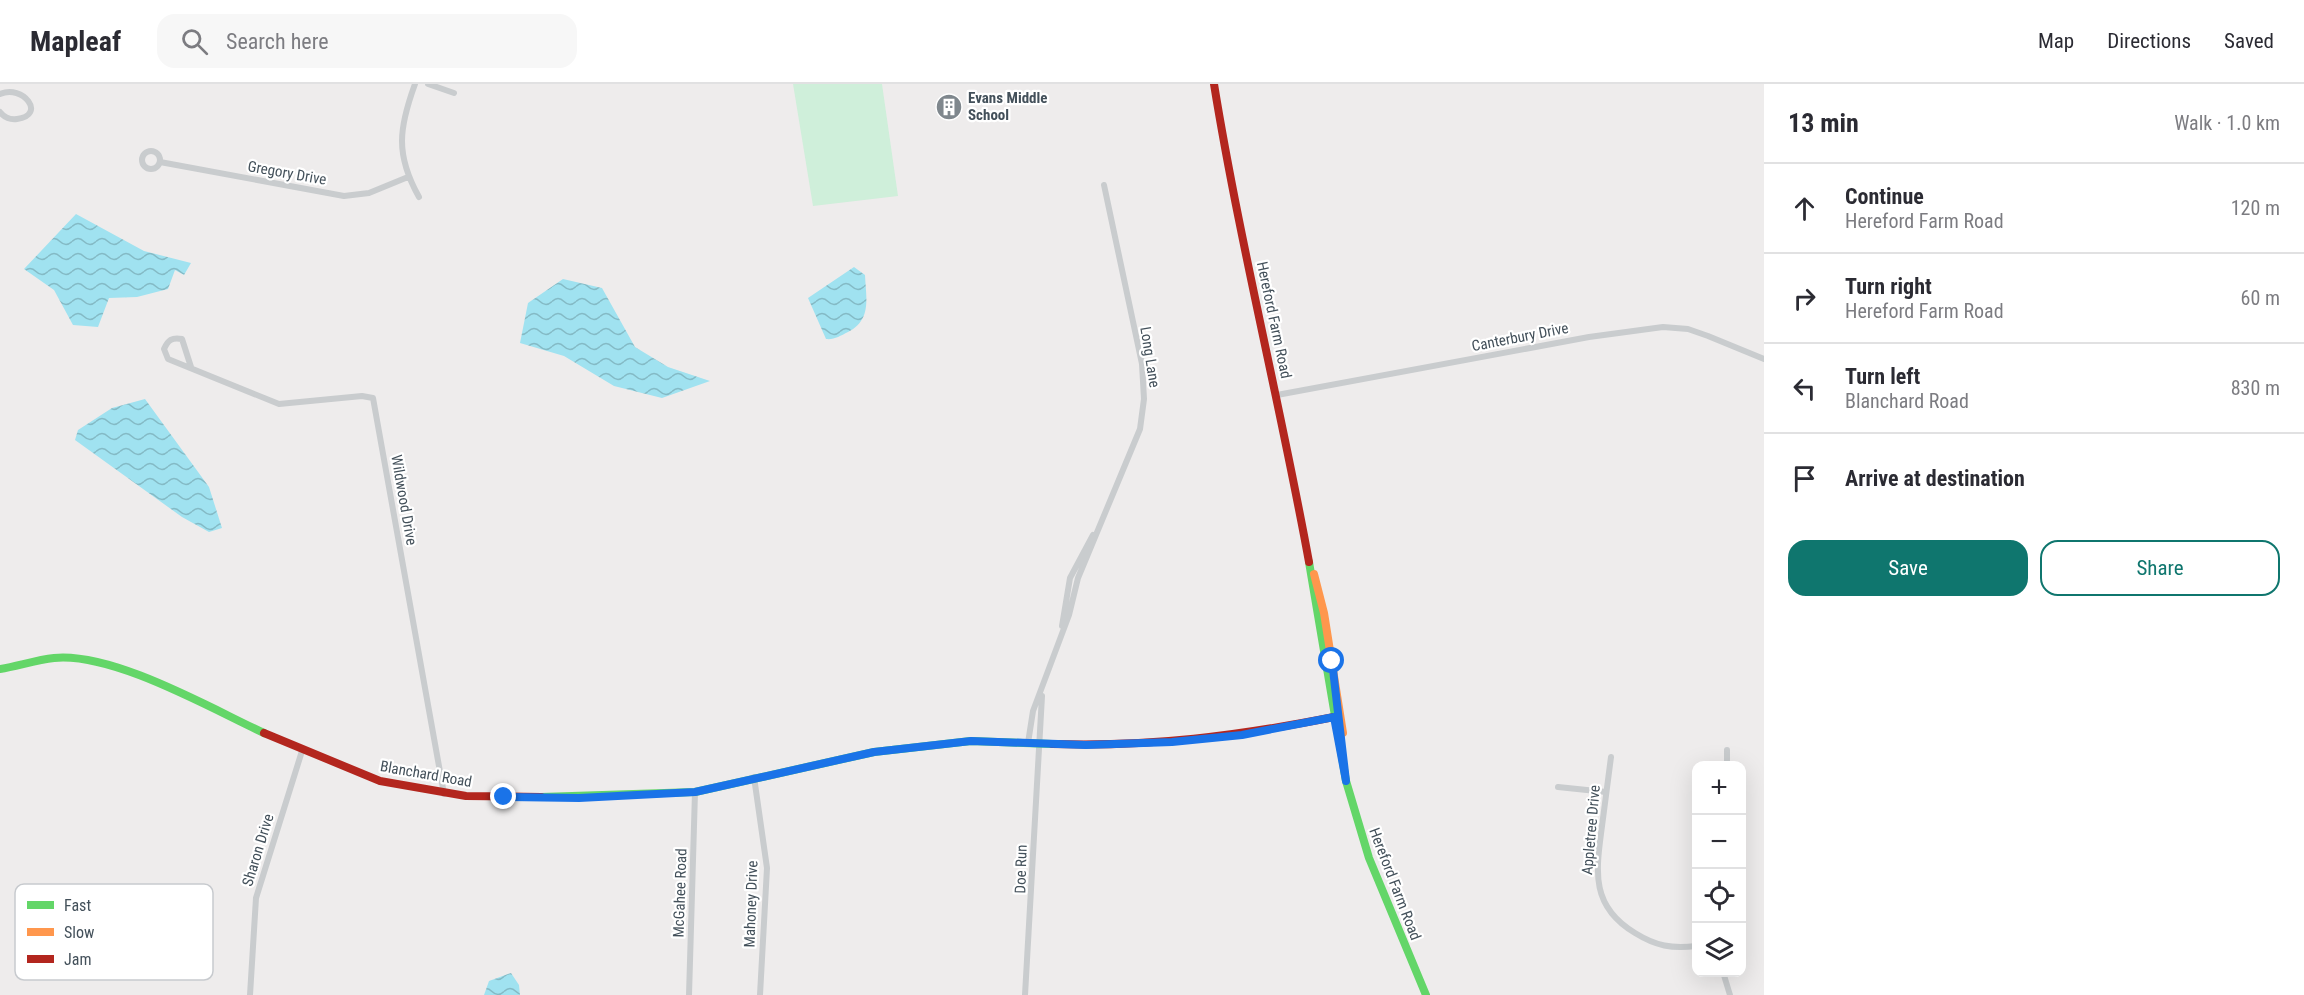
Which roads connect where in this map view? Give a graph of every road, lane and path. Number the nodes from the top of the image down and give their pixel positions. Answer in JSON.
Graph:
{"nodes":[{"id":1,"x":415,"y":84,"type":"edge"},
{"id":2,"x":428,"y":84,"type":"edge"},
{"id":3,"x":1214,"y":84,"type":"edge"},
{"id":4,"x":1,"y":91,"type":"edge"},
{"id":5,"x":454,"y":93,"type":"dead end"},
{"id":6,"x":0,"y":112,"type":"edge"},
{"id":7,"x":160,"y":162,"type":"dead end"},
{"id":8,"x":408,"y":177,"type":"junction"},
{"id":9,"x":1104,"y":185,"type":"dead end"},
{"id":10,"x":419,"y":197,"type":"dead end"},
{"id":11,"x":1764,"y":359,"type":"edge"},
{"id":12,"x":191,"y":368,"type":"junction"},
{"id":13,"x":1277,"y":395,"type":"junction"},
{"id":14,"x":1309,"y":561,"type":"junction"},
{"id":15,"x":0,"y":669,"type":"edge"},
{"id":16,"x":1334,"y":717,"type":"junction"},
{"id":17,"x":1033,"y":743,"type":"junction"},
{"id":18,"x":1727,"y":750,"type":"dead end"},
{"id":19,"x":302,"y":751,"type":"junction"},
{"id":20,"x":1611,"y":757,"type":"dead end"},
{"id":21,"x":1727,"y":761,"type":"edge"},
{"id":22,"x":754,"y":777,"type":"junction"},
{"id":23,"x":1346,"y":781,"type":"junction"},
{"id":24,"x":1558,"y":787,"type":"dead end"},
{"id":25,"x":695,"y":792,"type":"junction"},
{"id":26,"x":1606,"y":792,"type":"junction"},
{"id":27,"x":444,"y":794,"type":"junction"},
{"id":28,"x":1692,"y":946,"type":"edge"},
{"id":29,"x":1725,"y":977,"type":"edge"},
{"id":30,"x":250,"y":995,"type":"edge"},
{"id":31,"x":689,"y":995,"type":"edge"},
{"id":32,"x":759,"y":995,"type":"edge"},
{"id":33,"x":1025,"y":995,"type":"edge"},
{"id":34,"x":1426,"y":995,"type":"edge"},
{"id":35,"x":1730,"y":995,"type":"edge"}],
"edges":[{"from":1,"to":8,"type":"street"},
{"from":2,"to":5,"type":"street"},
{"from":3,"to":13,"type":"street","name":"Hereford Farm Road"},
{"from":4,"to":6,"type":"street"},
{"from":7,"to":8,"type":"street","name":"Gregory Drive"},
{"from":8,"to":10,"type":"street"},
{"from":9,"to":17,"type":"street","name":"Long Lane"},
{"from":11,"to":13,"type":"street","name":"Canterbury Drive"},
{"from":12,"to":12,"type":"street","name":"Wildwood Drive"},
{"from":12,"to":27,"type":"street","name":"Wildwood Drive"},
{"from":13,"to":14,"type":"street","name":"Hereford Farm Road"},
{"from":14,"to":16,"type":"street","name":"Hereford Farm Road"},
{"from":14,"to":23,"type":"street","name":"Hereford Farm Road"},
{"from":15,"to":19,"type":"street","name":"Blanchard Road"},
{"from":16,"to":17,"type":"street","name":"Blanchard Road"},
{"from":16,"to":23,"type":"street","name":"Hereford Farm Road"},
{"from":17,"to":22,"type":"street","name":"Blanchard Road"},
{"from":17,"to":33,"type":"street","name":"Doe Run"},
{"from":18,"to":21,"type":"street"},
{"from":19,"to":27,"type":"street","name":"Blanchard Road"},
{"from":19,"to":30,"type":"street","name":"Sharon Drive"},
{"from":20,"to":26,"type":"street","name":"Appletree Drive"},
{"from":22,"to":25,"type":"street","name":"Blanchard Road"},
{"from":22,"to":32,"type":"street","name":"Mahoney Drive"},
{"from":23,"to":34,"type":"street","name":"Hereford Farm Road"},
{"from":24,"to":26,"type":"street"},
{"from":25,"to":27,"type":"street","name":"Blanchard Road"},
{"from":25,"to":31,"type":"street","name":"McGahee Road"},
{"from":26,"to":28,"type":"street","name":"Appletree Drive"},
{"from":29,"to":35,"type":"street"}]}
